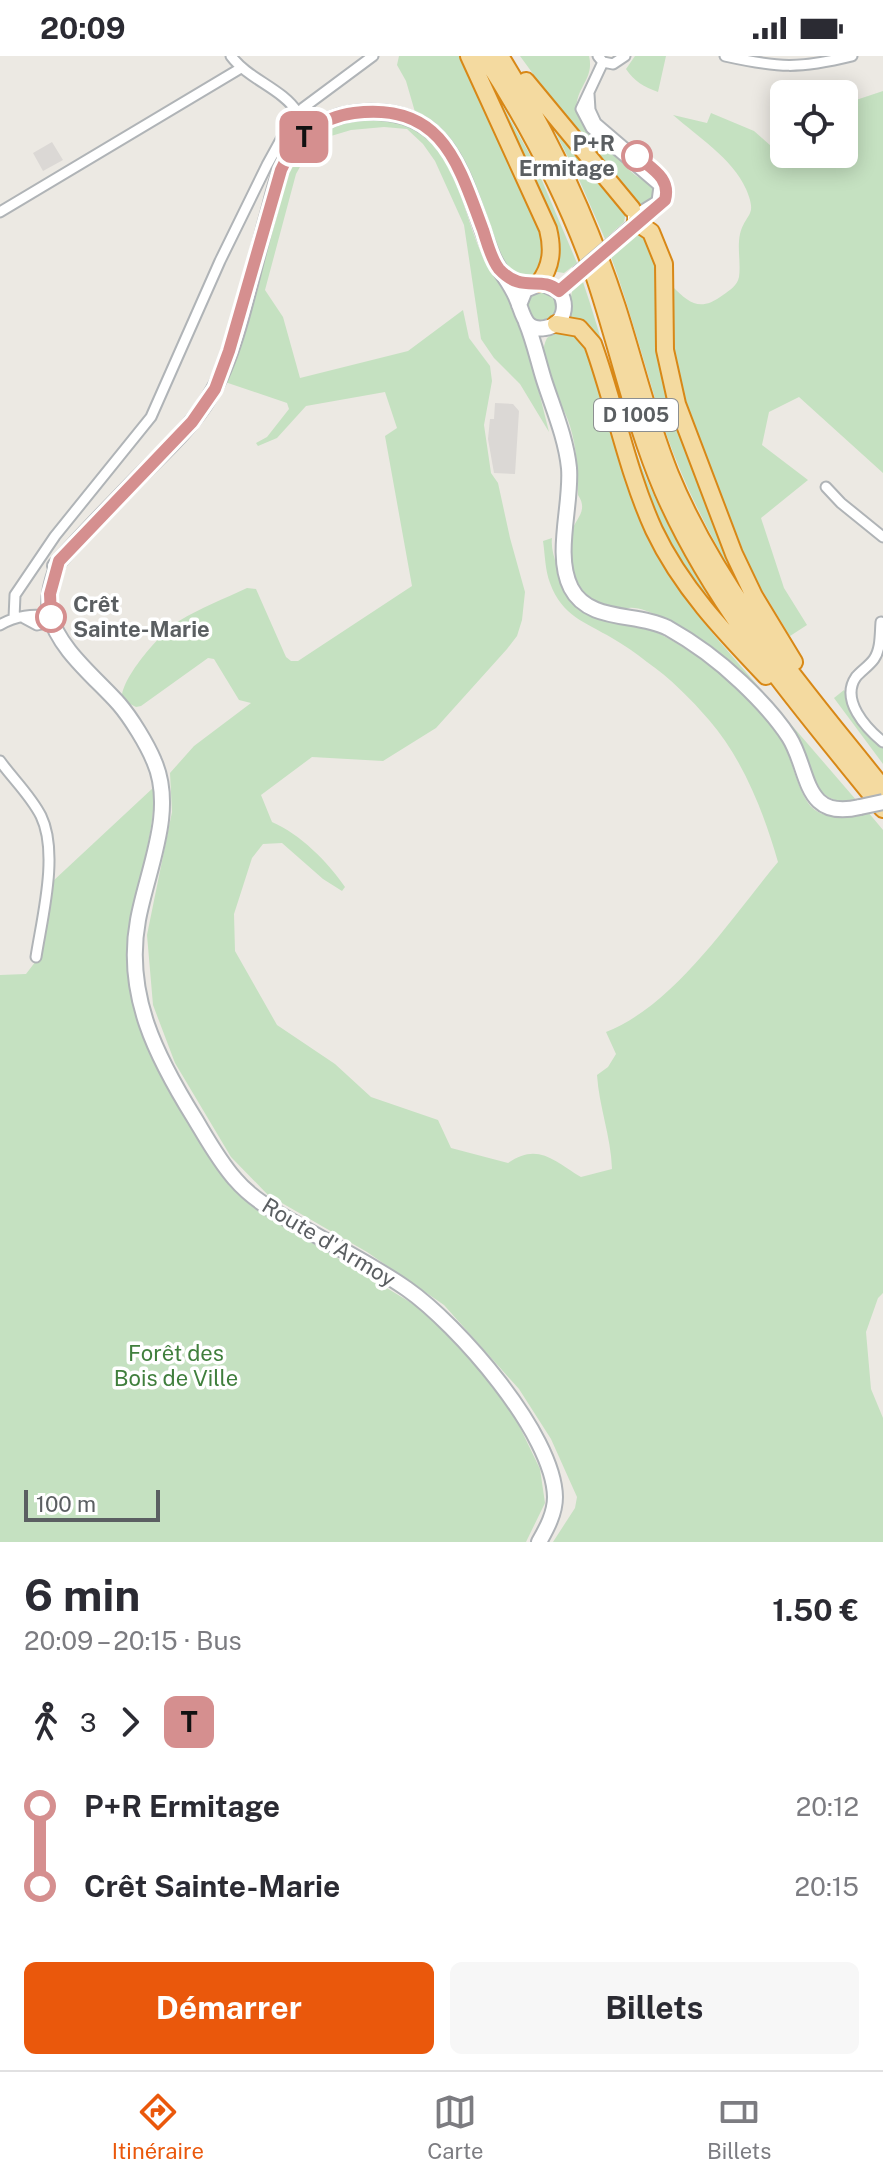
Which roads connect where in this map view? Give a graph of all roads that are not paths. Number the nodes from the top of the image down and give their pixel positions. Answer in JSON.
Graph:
{"nodes":[{"id":1,"x":231,"y":56,"type":"edge"},
{"id":2,"x":373,"y":56,"type":"edge"},
{"id":3,"x":469,"y":56,"type":"edge"},
{"id":4,"x":484,"y":56,"type":"edge"},
{"id":5,"x":503,"y":56,"type":"edge"},
{"id":6,"x":625,"y":56,"type":"edge"},
{"id":7,"x":725,"y":56,"type":"edge"},
{"id":8,"x":852,"y":56,"type":"edge"},
{"id":9,"x":600,"y":59,"type":"edge"},
{"id":10,"x":241,"y":68,"type":"junction"},
{"id":11,"x":298,"y":113,"type":"junction"},
{"id":12,"x":0,"y":212,"type":"edge"},
{"id":13,"x":635,"y":215,"type":"junction"},
{"id":14,"x":500,"y":269,"type":"junction"},
{"id":15,"x":535,"y":284,"type":"junction"},
{"id":16,"x":559,"y":291,"type":"junction"},
{"id":17,"x":519,"y":305,"type":"junction"},
{"id":18,"x":526,"y":322,"type":"junction"},
{"id":19,"x":552,"y":326,"type":"junction"},
{"id":20,"x":539,"y":362,"type":"junction"},
{"id":21,"x":826,"y":487,"type":"dead end"},
{"id":22,"x":883,"y":537,"type":"edge"},
{"id":23,"x":19,"y":618,"type":"junction"},
{"id":24,"x":47,"y":620,"type":"junction"},
{"id":25,"x":881,"y":622,"type":"edge"},
{"id":26,"x":0,"y":625,"type":"edge"},
{"id":27,"x":835,"y":728,"type":"junction"},
{"id":28,"x":883,"y":742,"type":"edge"},
{"id":29,"x":834,"y":748,"type":"junction"},
{"id":30,"x":0,"y":761,"type":"edge"},
{"id":31,"x":883,"y":788,"type":"edge"},
{"id":32,"x":883,"y":802,"type":"edge"},
{"id":33,"x":883,"y":809,"type":"edge"},
{"id":34,"x":36,"y":957,"type":"dead end"},
{"id":35,"x":539,"y":1542,"type":"edge"}],
"edges":[{"from":1,"to":10,"type":"street"},
{"from":2,"to":11,"type":"street"},
{"from":3,"to":15,"type":"highway"},
{"from":4,"to":29,"type":"highway","number":"D 1005"},
{"from":5,"to":13,"type":"highway","number":"D 1005"},
{"from":5,"to":27,"type":"highway","number":"D 1005"},
{"from":6,"to":9,"type":"street"},
{"from":7,"to":8,"type":"street"},
{"from":9,"to":13,"type":"street"},
{"from":10,"to":11,"type":"street"},
{"from":10,"to":12,"type":"street"},
{"from":11,"to":23,"type":"street"},
{"from":13,"to":16,"type":"main road","bridge":true},
{"from":13,"to":27,"type":"highway","number":"D 1005"},
{"from":14,"to":15,"type":"main road"},
{"from":14,"to":17,"type":"main road"},
{"from":14,"to":24,"type":"main road"},
{"from":15,"to":16,"type":"main road"},
{"from":15,"to":17,"type":"main road"},
{"from":16,"to":19,"type":"main road"},
{"from":17,"to":18,"type":"main road"},
{"from":18,"to":19,"type":"main road"},
{"from":18,"to":20,"type":"main road"},
{"from":19,"to":20,"type":"main road"},
{"from":19,"to":29,"type":"highway","number":"D 1005"},
{"from":20,"to":32,"type":"main road","bridge":true},
{"from":21,"to":22,"type":"street"},
{"from":23,"to":24,"type":"street"},
{"from":23,"to":26,"type":"street"},
{"from":24,"to":35,"type":"main road","name":"Route d'Armoy"},
{"from":25,"to":28,"type":"street"},
{"from":27,"to":31,"type":"highway","number":"D 1005"},
{"from":29,"to":33,"type":"highway","number":"D 1005"},
{"from":30,"to":34,"type":"street"}]}
